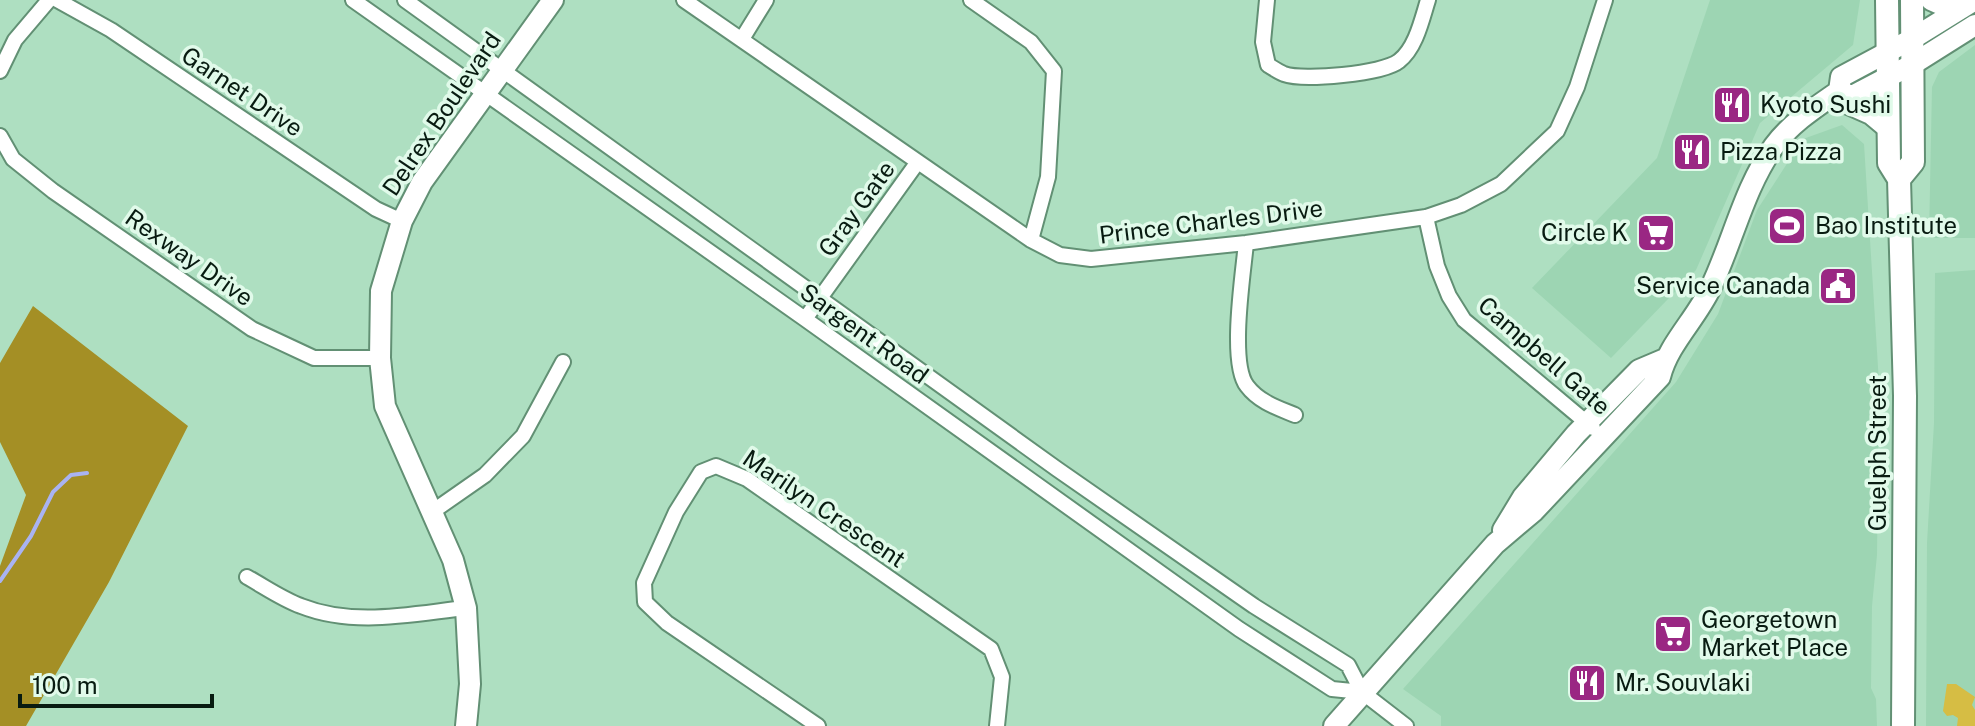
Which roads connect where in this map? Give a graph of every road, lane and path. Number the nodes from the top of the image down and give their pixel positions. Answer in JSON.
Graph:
{"nodes":[{"id":1,"x":49,"y":0,"type":"edge"},
{"id":2,"x":57,"y":0,"type":"edge"},
{"id":3,"x":353,"y":0,"type":"edge"},
{"id":4,"x":405,"y":0,"type":"edge"},
{"id":5,"x":553,"y":0,"type":"edge"},
{"id":6,"x":684,"y":0,"type":"edge"},
{"id":7,"x":766,"y":0,"type":"edge"},
{"id":8,"x":971,"y":0,"type":"edge"},
{"id":9,"x":1267,"y":0,"type":"edge"},
{"id":10,"x":1428,"y":0,"type":"edge"},
{"id":11,"x":1605,"y":0,"type":"edge"},
{"id":12,"x":1887,"y":0,"type":"edge"},
{"id":13,"x":1912,"y":0,"type":"edge"},
{"id":14,"x":1931,"y":0,"type":"edge"},
{"id":15,"x":1975,"y":0,"type":"edge"},
{"id":16,"x":1956,"y":11,"type":"junction"},
{"id":17,"x":1975,"y":25,"type":"edge"},
{"id":18,"x":742,"y":39,"type":"junction"},
{"id":19,"x":1912,"y":39,"type":"junction"},
{"id":20,"x":1888,"y":52,"type":"junction"},
{"id":21,"x":1913,"y":64,"type":"junction"},
{"id":22,"x":502,"y":70,"type":"junction"},
{"id":23,"x":0,"y":71,"type":"edge"},
{"id":24,"x":1888,"y":78,"type":"junction"},
{"id":25,"x":484,"y":94,"type":"junction"},
{"id":26,"x":1835,"y":94,"type":"junction"},
{"id":27,"x":1889,"y":129,"type":"junction"},
{"id":28,"x":0,"y":136,"type":"edge"},
{"id":29,"x":917,"y":163,"type":"junction"},
{"id":30,"x":1899,"y":179,"type":"junction"},
{"id":31,"x":670,"y":191,"type":"junction"},
{"id":32,"x":656,"y":214,"type":"junction"},
{"id":33,"x":1426,"y":217,"type":"junction"},
{"id":34,"x":402,"y":221,"type":"junction"},
{"id":35,"x":1031,"y":240,"type":"junction"},
{"id":36,"x":1246,"y":243,"type":"junction"},
{"id":37,"x":820,"y":299,"type":"junction"},
{"id":38,"x":805,"y":319,"type":"junction"},
{"id":39,"x":380,"y":358,"type":"junction"},
{"id":40,"x":1665,"y":359,"type":"junction"},
{"id":41,"x":563,"y":362,"type":"dead end"},
{"id":42,"x":1295,"y":415,"type":"dead end"},
{"id":43,"x":1587,"y":423,"type":"junction"},
{"id":44,"x":1604,"y":437,"type":"junction"},
{"id":45,"x":1057,"y":469,"type":"junction"},
{"id":46,"x":1045,"y":491,"type":"junction"},
{"id":47,"x":432,"y":512,"type":"junction"},
{"id":48,"x":1495,"y":544,"type":"junction"},
{"id":49,"x":247,"y":577,"type":"dead end"},
{"id":50,"x":1254,"y":606,"type":"junction"},
{"id":51,"x":466,"y":608,"type":"junction"},
{"id":52,"x":1239,"y":629,"type":"junction"},
{"id":53,"x":1362,"y":692,"type":"junction"},
{"id":54,"x":466,"y":726,"type":"edge"},
{"id":55,"x":818,"y":726,"type":"edge"},
{"id":56,"x":997,"y":726,"type":"edge"},
{"id":57,"x":1334,"y":726,"type":"edge"},
{"id":58,"x":1406,"y":726,"type":"edge"},
{"id":59,"x":1903,"y":726,"type":"edge"}],
"edges":[{"from":1,"to":23,"type":"street"},
{"from":2,"to":34,"type":"street","name":"Garnet Drive"},
{"from":3,"to":25,"type":"street","name":"Sargent Road"},
{"from":4,"to":22,"type":"street","name":"Sargent Road"},
{"from":5,"to":22,"type":"main road","name":"Delrex Boulevard"},
{"from":6,"to":18,"type":"street","name":"Prince Charles Drive"},
{"from":7,"to":18,"type":"street"},
{"from":8,"to":35,"type":"street"},
{"from":9,"to":10,"type":"street"},
{"from":11,"to":33,"type":"street","name":"Prince Charles Drive"},
{"from":12,"to":20,"type":"main road","name":"Guelph Street"},
{"from":13,"to":19,"type":"main road","name":"Guelph Street"},
{"from":14,"to":16,"type":"main road"},
{"from":15,"to":16,"type":"main road"},
{"from":16,"to":19,"type":"main road"},
{"from":17,"to":21,"type":"main road"},
{"from":18,"to":29,"type":"street","name":"Prince Charles Drive"},
{"from":19,"to":20,"type":"main road"},
{"from":19,"to":21,"type":"main road","name":"Guelph Street"},
{"from":20,"to":24,"type":"main road","name":"Guelph Street"},
{"from":20,"to":26,"type":"main road"},
{"from":21,"to":24,"type":"main road"},
{"from":21,"to":30,"type":"main road","name":"Guelph Street"},
{"from":22,"to":25,"type":"main road","name":"Delrex Boulevard"},
{"from":22,"to":31,"type":"street","name":"Sargent Road"},
{"from":24,"to":26,"type":"main road"},
{"from":24,"to":27,"type":"main road","name":"Guelph Street"},
{"from":25,"to":32,"type":"street","name":"Sargent Road"},
{"from":25,"to":34,"type":"main road","name":"Delrex Boulevard"},
{"from":26,"to":27,"type":"main road"},
{"from":26,"to":40,"type":"main road"},
{"from":27,"to":30,"type":"main road","name":"Guelph Street"},
{"from":28,"to":39,"type":"street","name":"Rexway Drive"},
{"from":29,"to":35,"type":"street","name":"Prince Charles Drive"},
{"from":29,"to":37,"type":"street","name":"Gray Gate"},
{"from":30,"to":59,"type":"main road","name":"Guelph Street"},
{"from":31,"to":32,"type":"street"},
{"from":31,"to":37,"type":"street","name":"Sargent Road"},
{"from":32,"to":38,"type":"street","name":"Sargent Road"},
{"from":33,"to":36,"type":"street","name":"Prince Charles Drive"},
{"from":33,"to":43,"type":"street","name":"Campbell Gate"},
{"from":34,"to":39,"type":"main road","name":"Delrex Boulevard"},
{"from":35,"to":36,"type":"street","name":"Prince Charles Drive"},
{"from":36,"to":42,"type":"street"},
{"from":37,"to":38,"type":"street","name":"Gray Gate"},
{"from":37,"to":45,"type":"street","name":"Sargent Road"},
{"from":38,"to":46,"type":"street","name":"Sargent Road"},
{"from":39,"to":47,"type":"main road","name":"Delrex Boulevard"},
{"from":40,"to":43,"type":"main road"},
{"from":40,"to":44,"type":"main road"},
{"from":41,"to":47,"type":"street"},
{"from":43,"to":44,"type":"street","name":"Campbell Gate"},
{"from":43,"to":48,"type":"main road"},
{"from":44,"to":48,"type":"main road"},
{"from":45,"to":46,"type":"street"},
{"from":45,"to":50,"type":"street","name":"Sargent Road"},
{"from":46,"to":52,"type":"street","name":"Sargent Road"},
{"from":47,"to":51,"type":"main road","name":"Delrex Boulevard"},
{"from":48,"to":53,"type":"main road"},
{"from":49,"to":51,"type":"street"},
{"from":50,"to":52,"type":"street"},
{"from":50,"to":53,"type":"street","name":"Sargent Road"},
{"from":51,"to":54,"type":"main road","name":"Delrex Boulevard"},
{"from":52,"to":53,"type":"street","name":"Sargent Road"},
{"from":53,"to":57,"type":"main road"},
{"from":53,"to":58,"type":"street"},
{"from":55,"to":56,"type":"street","name":"Marilyn Crescent"}]}
